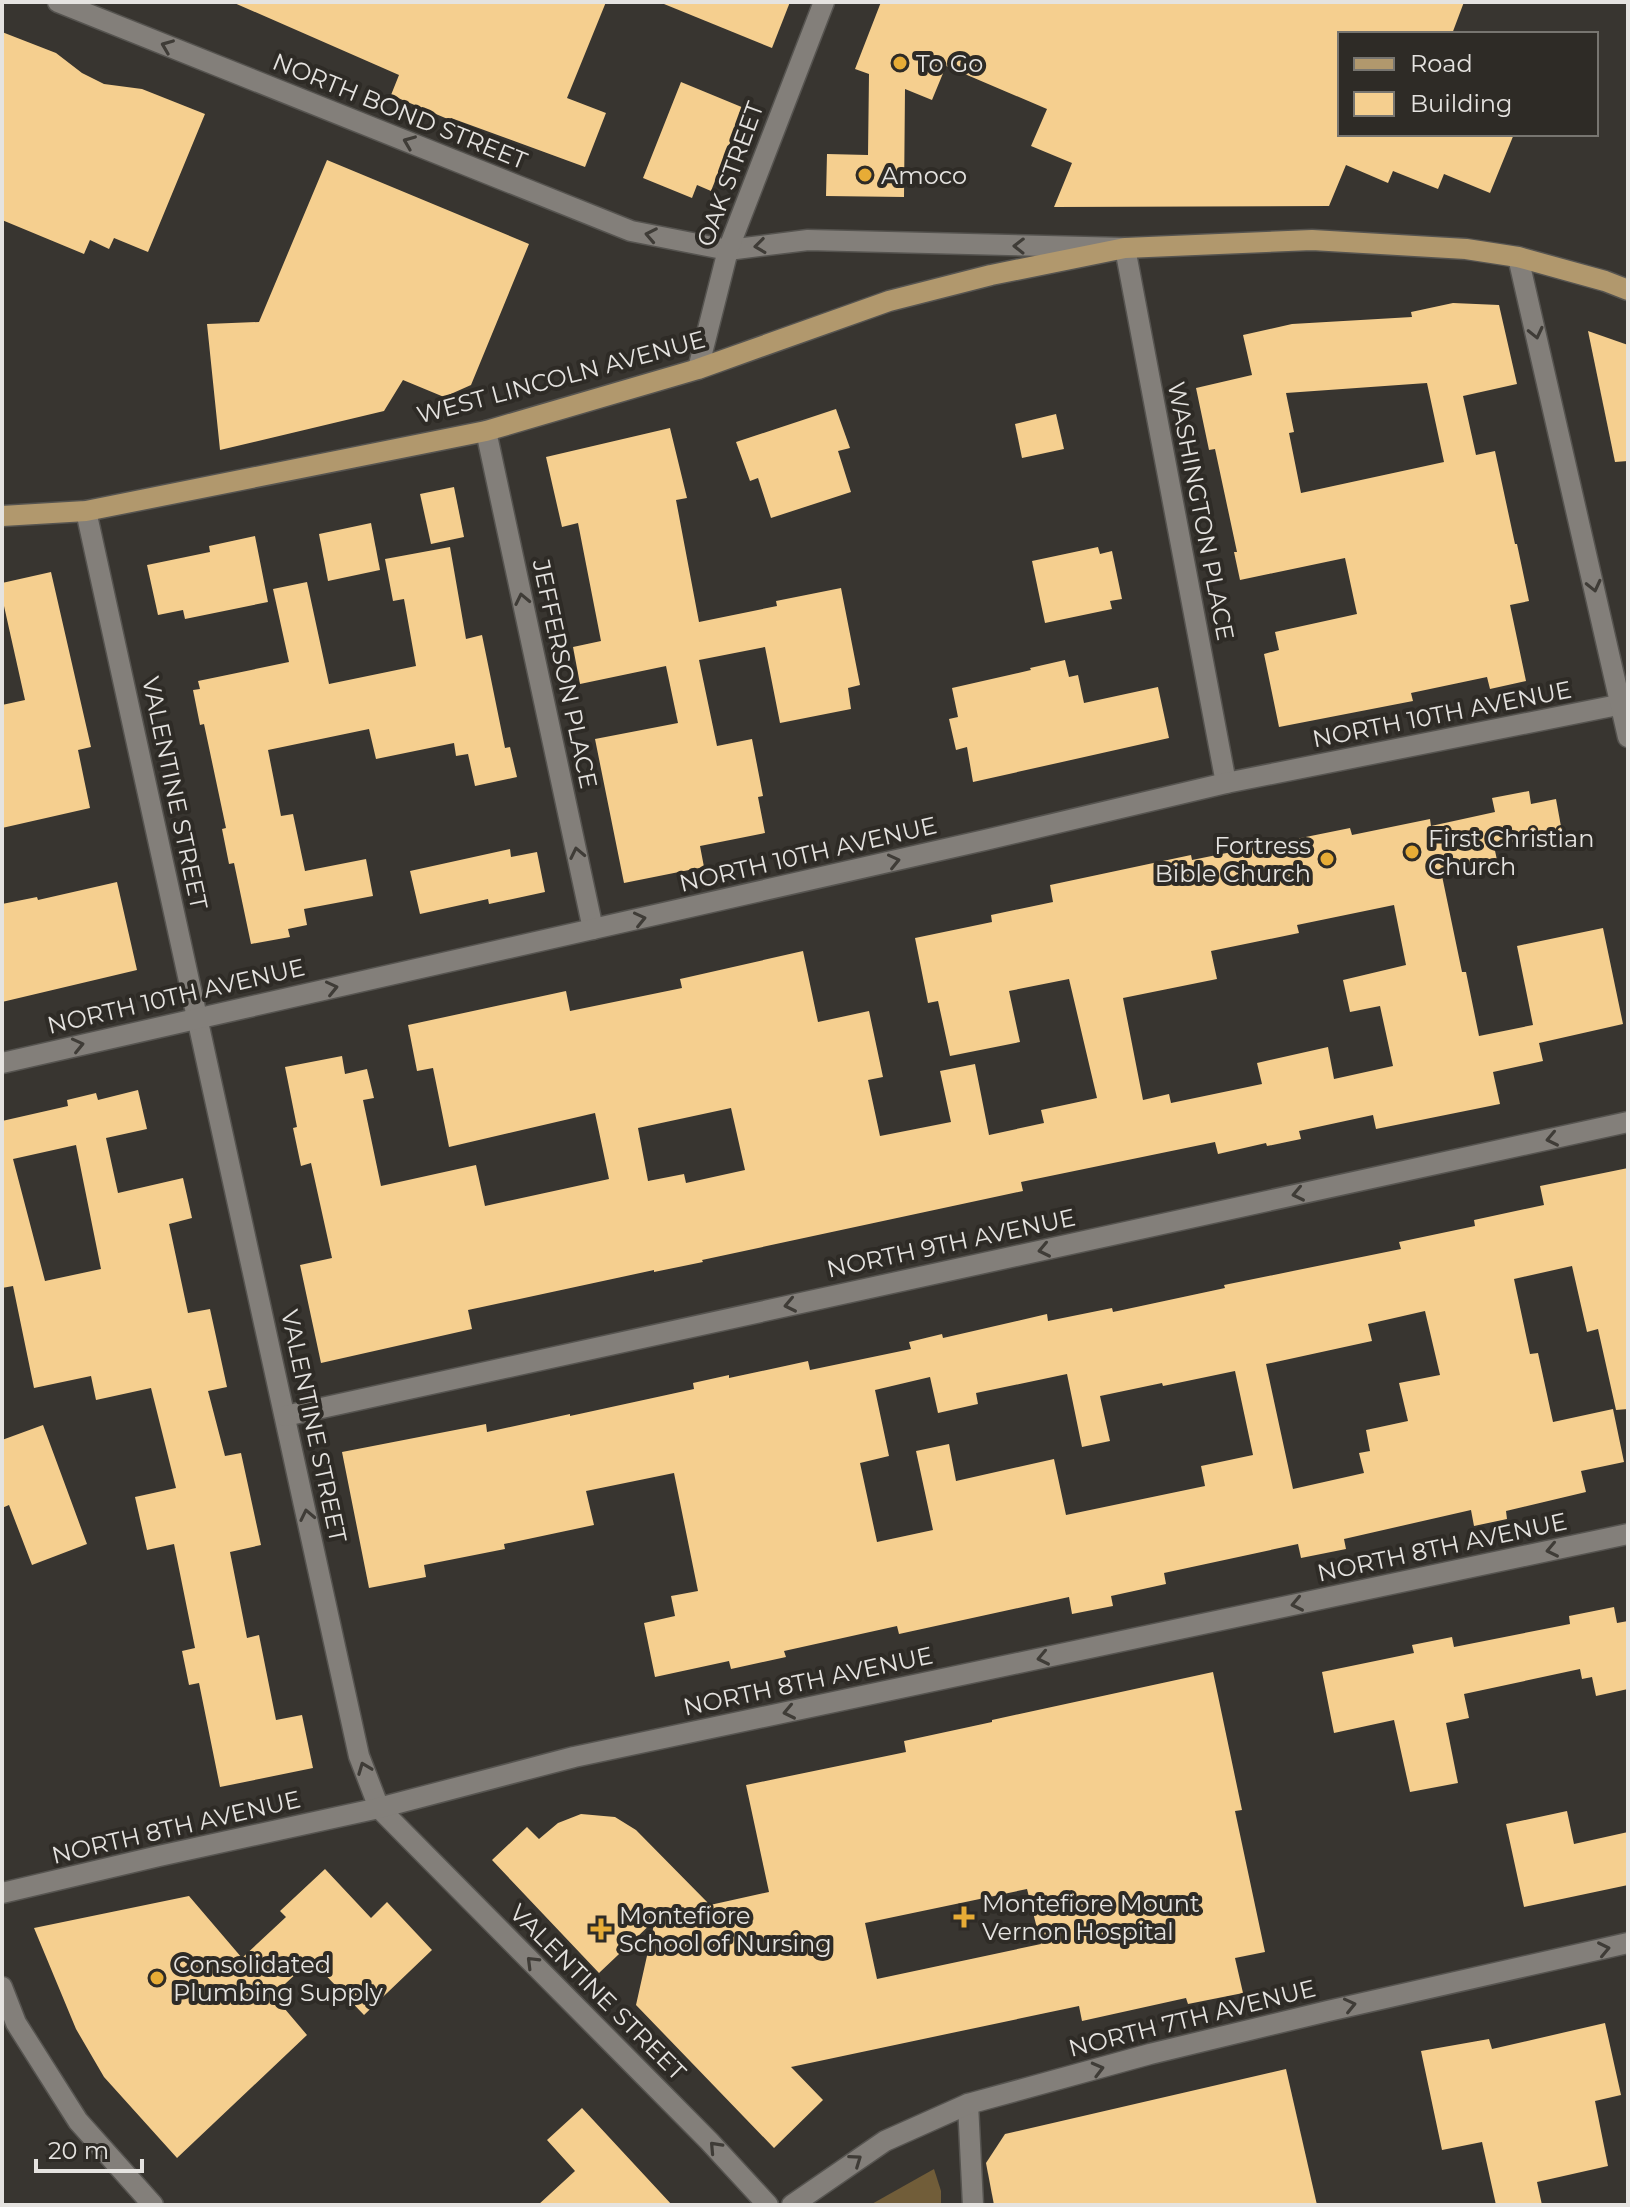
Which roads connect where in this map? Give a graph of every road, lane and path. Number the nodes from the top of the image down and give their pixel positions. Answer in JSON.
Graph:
{"nodes":[{"id":1,"x":58,"y":2,"type":"edge"},
{"id":2,"x":824,"y":2,"type":"edge"},
{"id":3,"x":1125,"y":248,"type":"junction"},
{"id":4,"x":728,"y":250,"type":"junction"},
{"id":5,"x":1518,"y":257,"type":"junction"},
{"id":6,"x":1628,"y":290,"type":"edge"},
{"id":7,"x":698,"y":369,"type":"junction"},
{"id":8,"x":486,"y":431,"type":"junction"},
{"id":9,"x":86,"y":511,"type":"junction"},
{"id":10,"x":2,"y":516,"type":"edge"},
{"id":11,"x":1625,"y":704,"type":"edge"},
{"id":12,"x":1628,"y":737,"type":"edge"},
{"id":13,"x":1226,"y":783,"type":"junction"},
{"id":14,"x":593,"y":929,"type":"junction"},
{"id":15,"x":197,"y":1018,"type":"junction"},
{"id":16,"x":2,"y":1063,"type":"edge"},
{"id":17,"x":1628,"y":1122,"type":"edge"},
{"id":18,"x":285,"y":1416,"type":"junction"},
{"id":19,"x":1628,"y":1534,"type":"edge"},
{"id":20,"x":379,"y":1808,"type":"junction"},
{"id":21,"x":2,"y":1893,"type":"edge"},
{"id":22,"x":1628,"y":1943,"type":"edge"},
{"id":23,"x":2,"y":1987,"type":"edge"},
{"id":24,"x":968,"y":2104,"type":"junction"},
{"id":25,"x":153,"y":2205,"type":"edge"},
{"id":26,"x":768,"y":2205,"type":"edge"},
{"id":27,"x":792,"y":2205,"type":"edge"},
{"id":28,"x":973,"y":2205,"type":"edge"}],
"edges":[{"from":4,"to":1,"type":"street","name":"NORTH BOND STREET","one_way":true},
{"from":2,"to":4,"type":"street","name":"OAK STREET"},
{"from":3,"to":4,"type":"street","name":"WEST LINCOLN AVENUE","one_way":true},
{"from":3,"to":5,"type":"main road","name":"WEST LINCOLN AVENUE"},
{"from":3,"to":7,"type":"main road","name":"WEST LINCOLN AVENUE"},
{"from":3,"to":13,"type":"street","name":"WASHINGTON PLACE"},
{"from":4,"to":7,"type":"street","name":"OAK STREET"},
{"from":5,"to":6,"type":"main road","name":"WEST LINCOLN AVENUE"},
{"from":5,"to":11,"type":"street","one_way":true},
{"from":7,"to":8,"type":"main road","name":"WEST LINCOLN AVENUE"},
{"from":8,"to":9,"type":"main road","name":"WEST LINCOLN AVENUE"},
{"from":14,"to":8,"type":"street","name":"JEFFERSON PLACE","one_way":true},
{"from":9,"to":10,"type":"main road","name":"WEST LINCOLN AVENUE"},
{"from":9,"to":15,"type":"street","name":"VALENTINE STREET"},
{"from":11,"to":12,"type":"street"},
{"from":11,"to":13,"type":"street","name":"NORTH 10TH AVENUE"},
{"from":14,"to":13,"type":"street","name":"NORTH 10TH AVENUE","one_way":true},
{"from":15,"to":14,"type":"street","name":"NORTH 10TH AVENUE","one_way":true},
{"from":16,"to":15,"type":"street","name":"NORTH 10TH AVENUE","one_way":true},
{"from":15,"to":18,"type":"street","name":"VALENTINE STREET"},
{"from":17,"to":18,"type":"street","name":"NORTH 9TH AVENUE","one_way":true},
{"from":20,"to":18,"type":"street","name":"VALENTINE STREET","one_way":true},
{"from":19,"to":20,"type":"street","name":"NORTH 8TH AVENUE","one_way":true},
{"from":20,"to":21,"type":"street","name":"NORTH 8TH AVENUE"},
{"from":26,"to":20,"type":"street","name":"VALENTINE STREET","one_way":true},
{"from":24,"to":22,"type":"street","name":"NORTH 7TH AVENUE","one_way":true},
{"from":23,"to":25,"type":"street"},
{"from":27,"to":24,"type":"street","name":"NORTH 7TH AVENUE","one_way":true},
{"from":24,"to":28,"type":"street"}]}
